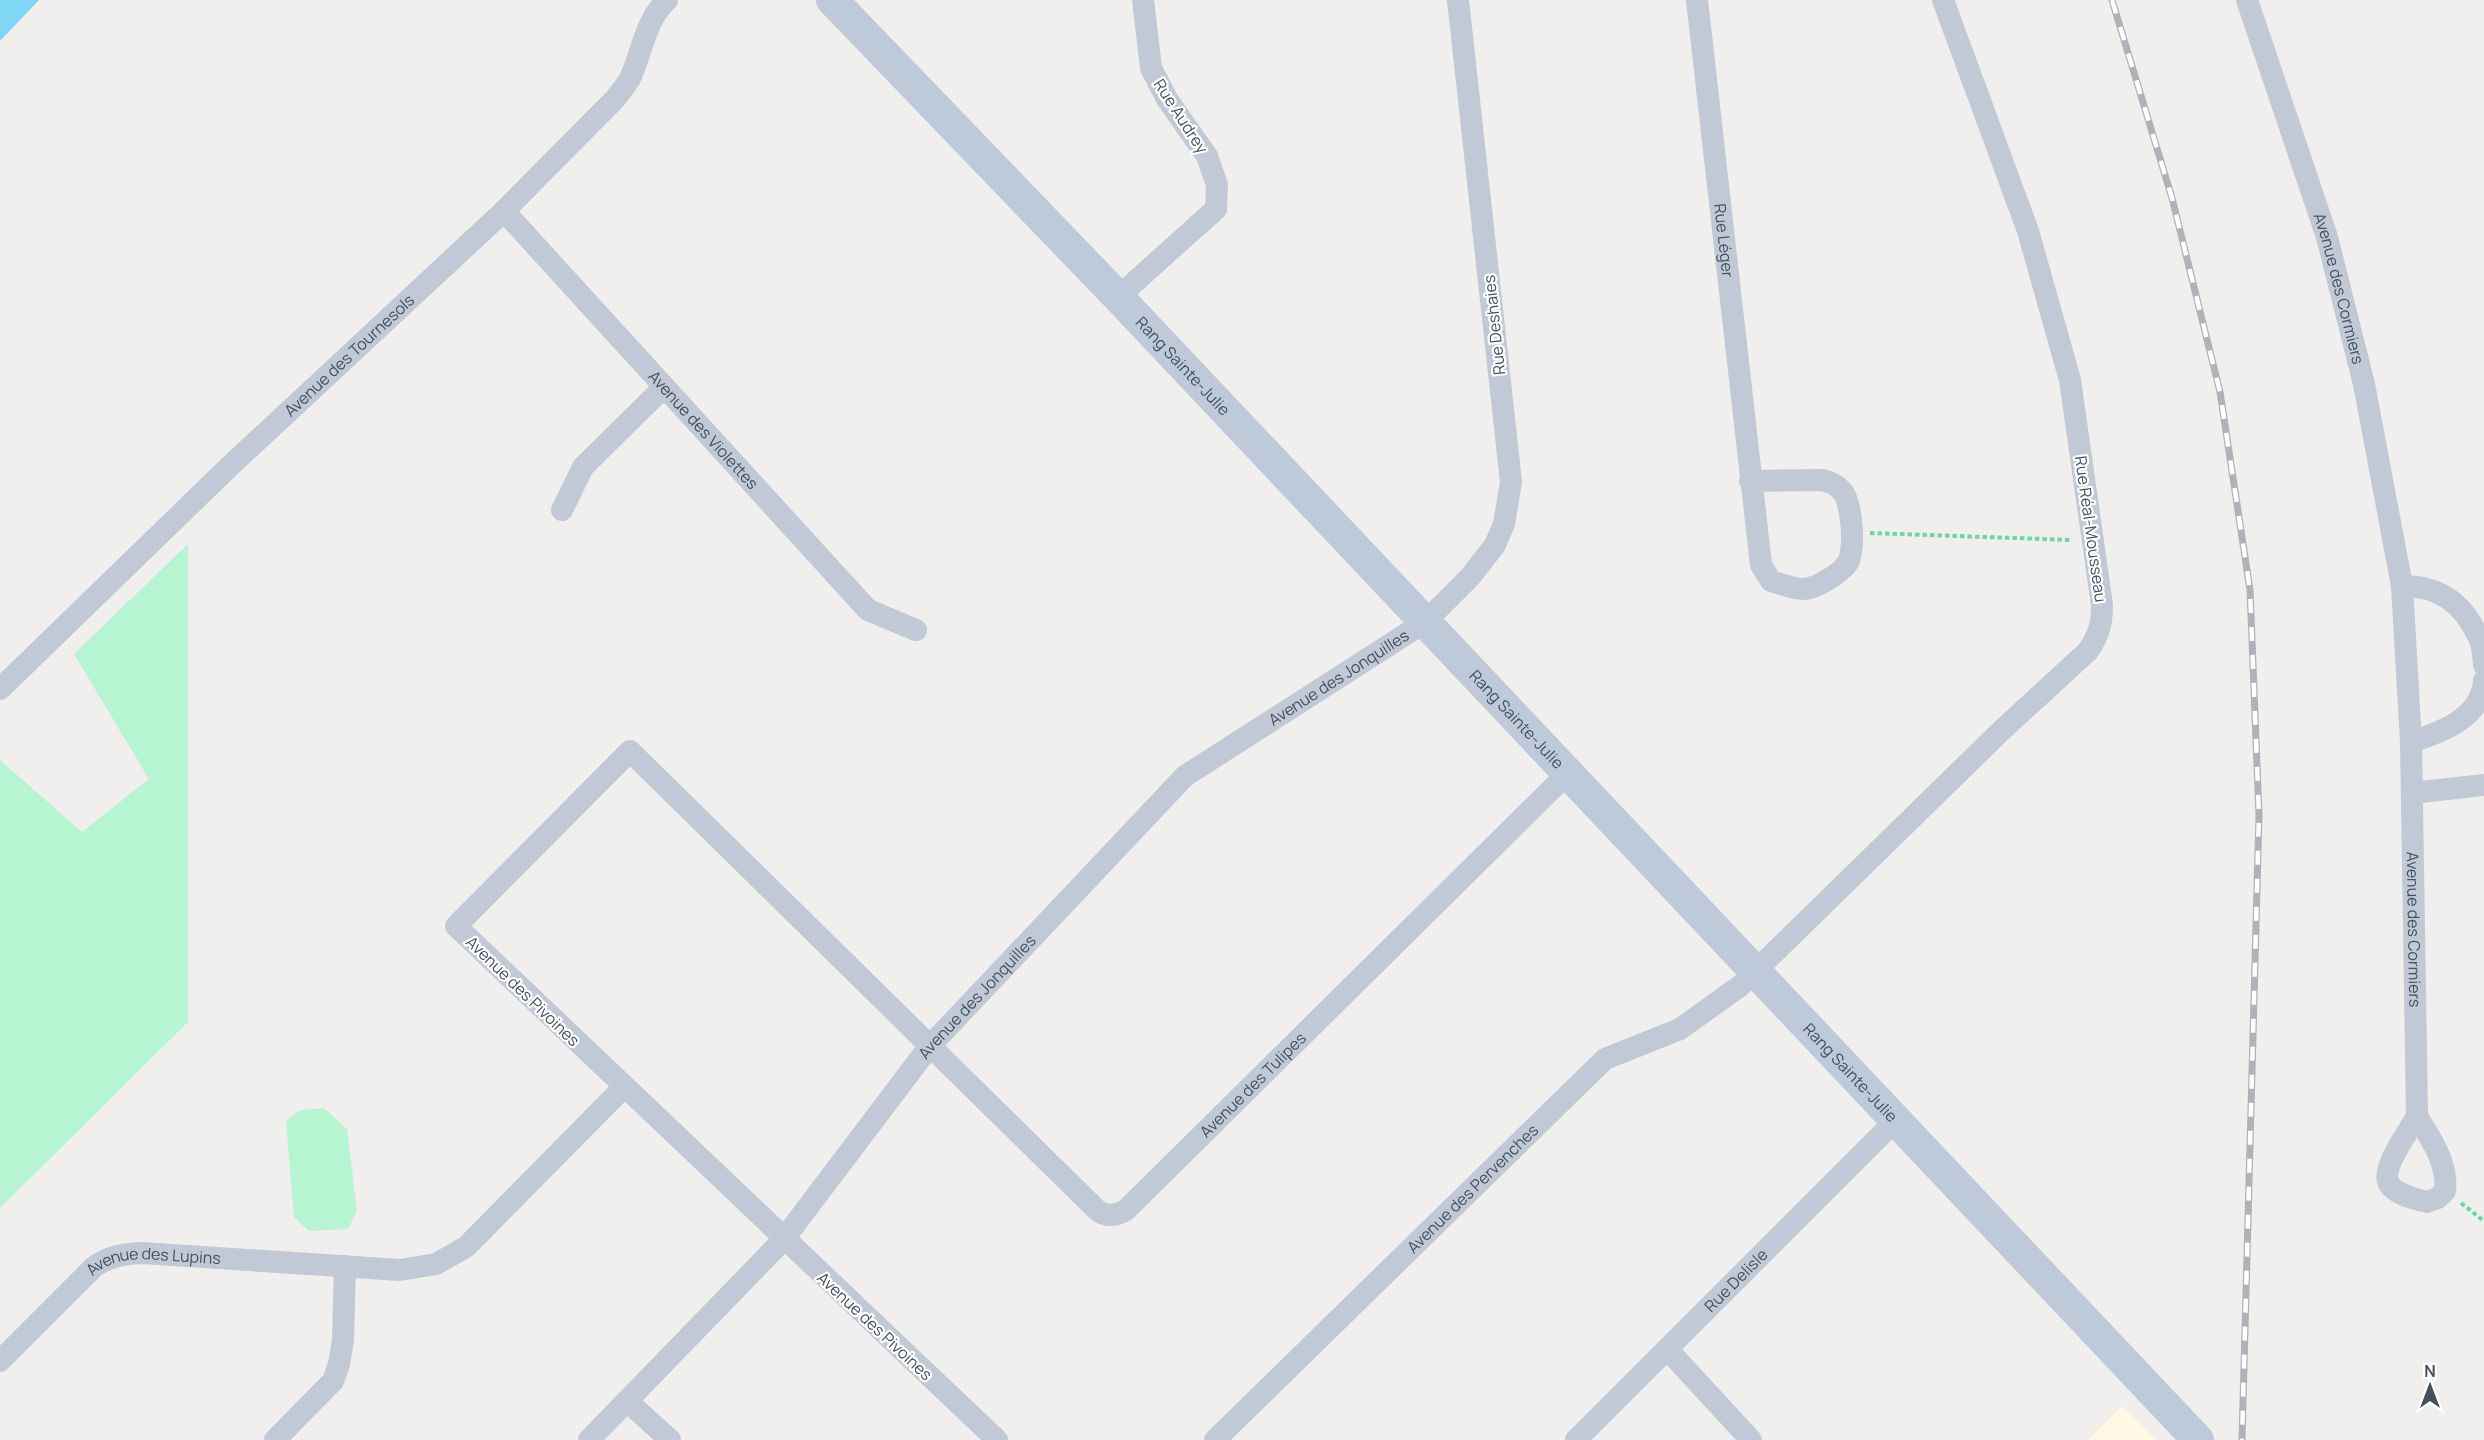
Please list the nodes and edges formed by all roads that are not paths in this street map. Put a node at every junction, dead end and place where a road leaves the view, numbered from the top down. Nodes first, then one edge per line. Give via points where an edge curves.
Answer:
1 (667, 0) edge
2 (832, 0) edge
3 (1143, 0) edge
4 (1458, 0) edge
5 (1698, 0) edge
6 (1943, 0) edge
7 (2247, 0) edge
8 (504, 211) junction
9 (1118, 297) junction
10 (663, 388) junction
11 (1750, 481) junction
12 (562, 510) dead end
13 (2402, 586) junction
14 (1425, 622) junction
15 (916, 630) dead end
16 (2484, 665) edge
17 (2484, 681) edge
18 (0, 689) edge
19 (2411, 742) junction
20 (1568, 773) junction
21 (2484, 785) edge
22 (2412, 793) junction
23 (1756, 972) junction
24 (929, 1047) junction
25 (624, 1087) junction
26 (2417, 1116) junction
27 (1896, 1120) junction
28 (783, 1240) junction
29 (345, 1266) junction
30 (1668, 1350) junction
31 (0, 1361) edge
32 (627, 1401) junction
33 (275, 1440) edge
34 (589, 1440) edge
35 (670, 1440) edge
36 (997, 1440) edge
37 (1215, 1440) edge
38 (1576, 1440) edge
39 (1751, 1440) edge
40 (2198, 1440) edge

1 - 8 street, Avenue des Tournesols via 648,24 631,79
2 - 9 street, Rang Sainte-Julie
3 - 9 street, Rue Audrey via 1151,68 1167,99 1207,156 1217,185 1216,208
4 - 14 street, Rue Deshaies via 1511,482 1504,524 1495,545
5 - 11 street, Rue Léger
6 - 23 street, Rue Réal-Mousseau via 2028,231 2070,380 2102,621 2098,637 2088,651
7 - 13 street, Avenue des Cormiers via 2327,237 2364,384
8 - 10 street, Avenue des Violettes
8 - 18 street, Avenue des Tournesols via 222,474
9 - 14 street, Rang Sainte-Julie
10 - 12 street via 583,467
10 - 15 street, Avenue des Violettes via 868,610
11 - 11 street, Rue Léger via 1761,565 1771,581 1803,590 1821,585 1847,564 1851,532 1844,492 1822,480
13 - 16 street via 2423,586 2453,601 2480,639
13 - 19 street, Avenue des Cormiers
14 - 20 street, Rang Sainte-Julie
14 - 24 street, Avenue des Jonquilles via 1185,776
17 - 19 street via 2479,702 2464,716 2446,730
19 - 22 street, Avenue des Cormiers
20 - 23 street, Rang Sainte-Julie
20 - 24 street, Avenue des Tulipes via 1118,1214 1097,1210
21 - 22 street
22 - 26 street, Avenue des Cormiers
23 - 27 street, Rang Sainte-Julie
23 - 37 street, Avenue des Pervenches via 1680,1029 1605,1059
24 - 25 street, Avenue des Pivoines via 630,751 456,926
24 - 28 street, Avenue des Jonquilles
25 - 28 street, Avenue des Pivoines
25 - 29 street, Avenue des Lupins via 466,1247 436,1264 418,1268
26 - 26 street, Avenue des Cormiers via 2387,1174 2389,1184 2427,1202 2445,1191 2446,1180 2444,1166
27 - 30 street, Rue Delisle
27 - 40 street, Rang Sainte-Julie
28 - 32 street, Avenue des Jonquilles
28 - 36 street, Avenue des Pivoines
29 - 31 street, Avenue des Lupins via 142,1252 108,1257
29 - 33 street via 343,1340 333,1381
30 - 38 street, Rue Delisle
30 - 39 street
32 - 34 street, Avenue des Jonquilles
32 - 35 street

